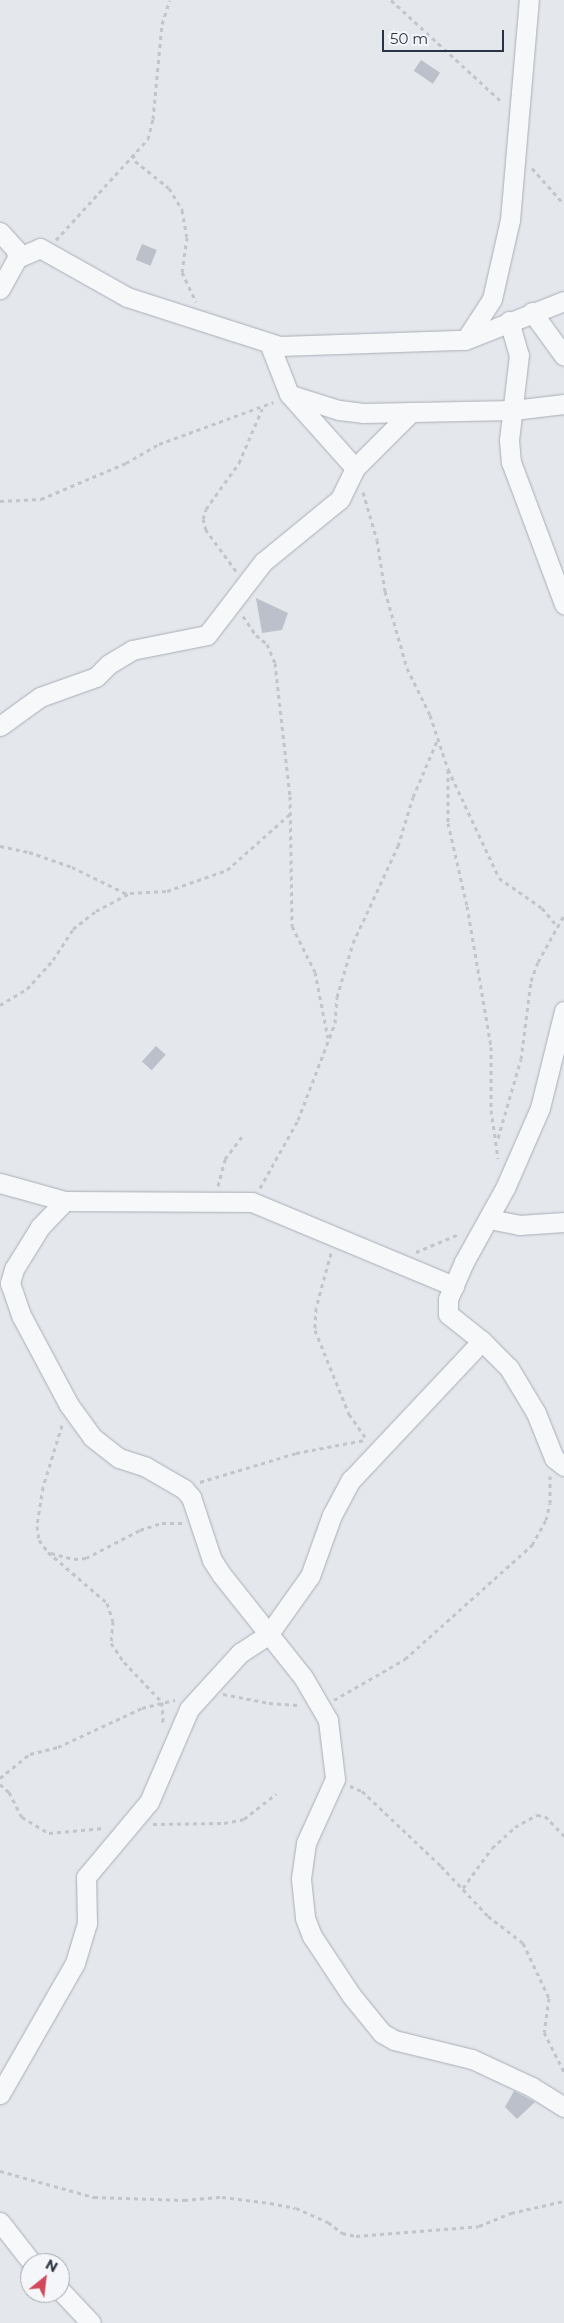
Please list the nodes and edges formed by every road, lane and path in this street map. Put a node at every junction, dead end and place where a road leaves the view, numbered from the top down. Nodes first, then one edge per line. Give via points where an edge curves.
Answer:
1 (170, 0) edge
2 (391, 0) edge
3 (530, 0) edge
4 (518, 117) junction
5 (517, 144) junction
6 (134, 154) junction
7 (564, 204) edge
8 (0, 232) edge
9 (40, 248) junction
10 (17, 258) junction
11 (0, 289) edge
12 (564, 301) edge
13 (532, 312) junction
14 (509, 321) junction
15 (213, 324) junction
16 (465, 340) junction
17 (269, 343) junction
18 (564, 356) edge
19 (290, 394) junction
20 (564, 404) edge
21 (263, 408) junction
22 (513, 410) junction
23 (411, 412) junction
24 (354, 468) junction
25 (0, 501) edge
26 (244, 586) junction
27 (564, 604) edge
28 (0, 726) edge
29 (437, 741) junction
30 (448, 769) junction
31 (290, 814) junction
32 (0, 846) edge
33 (127, 894) junction
34 (564, 915) edge
35 (558, 927) junction
36 (0, 1006) edge
37 (564, 1011) edge
38 (328, 1039) junction
39 (243, 1135) dead end
40 (497, 1138) junction
41 (498, 1162) dead end
42 (0, 1183) edge
43 (217, 1199) junction
44 (65, 1202) junction
45 (252, 1202) junction
46 (489, 1219) junction
47 (564, 1222) edge
48 (465, 1231) dead end
49 (337, 1236) junction
50 (386, 1257) junction
51 (5, 1279) edge
52 (454, 1286) junction
53 (482, 1341) junction
54 (69, 1405) junction
55 (377, 1440) junction
56 (559, 1462) edge
57 (184, 1489) junction
58 (202, 1523) junction
59 (48, 1552) junction
60 (268, 1635) junction
61 (206, 1689) junction
62 (162, 1702) junction
63 (320, 1704) junction
64 (163, 1729) dead end
65 (0, 1778) edge
66 (0, 1784) edge
67 (333, 1790) junction
68 (276, 1794) dead end
69 (126, 1827) junction
70 (564, 1836) edge
71 (463, 1888) junction
72 (564, 2072) edge
73 (0, 2094) edge
74 (564, 2107) edge
75 (0, 2171) edge
76 (564, 2201) edge
77 (0, 2222) edge
78 (24, 2253) edge
79 (70, 2299) edge
80 (74, 2303) junction
81 (84, 2323) edge
82 (91, 2323) edge

1 - 6 path via 162,24 151,128 145,144
2 - 4 path
3 - 4 street
4 - 5 street
5 - 7 path via 533,169
5 - 16 street via 510,220 496,288 486,310
6 - 9 path via 58,239
6 - 15 path via 135,161 162,181 177,200 187,230 184,281
8 - 10 street via 16,250
9 - 10 street
9 - 15 street via 127,297
10 - 11 street
12 - 13 street
13 - 14 street
13 - 18 street
14 - 16 street
14 - 22 street via 519,355
15 - 17 street
16 - 17 street via 291,346
17 - 19 street
19 - 21 path
19 - 23 street via 349,413
19 - 24 street
20 - 22 street
21 - 25 path via 220,420 159,444 126,463 41,499
21 - 26 path via 239,463 206,509 203,519 206,530
22 - 23 street
22 - 27 street via 509,440 511,462
23 - 24 street
24 - 26 street via 340,500 263,562
24 - 29 path via 377,540 385,591 407,668 424,701
26 - 28 street via 207,635 132,650 109,664 96,677 40,697
26 - 31 path via 242,615 267,644 275,663
29 - 30 path
29 - 38 path via 413,797 398,846 351,950 337,997 335,1023
30 - 35 path via 499,878 542,908
30 - 40 path via 448,823 487,1018 491,1047 491,1110
31 - 33 path via 227,870 167,891
31 - 38 path via 292,926 315,972
32 - 33 path via 72,867
33 - 36 path via 84,919 27,989
34 - 35 path
35 - 40 path via 531,981 522,1059
37 - 46 street via 540,1108
38 - 45 path via 298,1120
39 - 43 path via 226,1159
40 - 41 path
42 - 44 street
43 - 44 street
43 - 45 street
44 - 51 street via 40,1227
45 - 49 street
46 - 47 street via 519,1225
46 - 52 street
48 - 50 path via 427,1249
49 - 50 street
49 - 55 path via 320,1287 315,1330 349,1414
50 - 52 street
51 - 54 street
52 - 53 street via 448,1299 448,1314
53 - 55 street via 410,1420
53 - 56 street via 509,1368 525,1393
54 - 57 street via 92,1437 108,1451 146,1467
54 - 59 path via 48,1466 37,1526 39,1540
55 - 57 path via 296,1453 234,1469
55 - 60 street via 341,1496 310,1576
56 - 63 path via 550,1468 550,1503 546,1520 532,1545 405,1659 339,1699
57 - 58 street via 198,1508
58 - 59 path via 162,1523 140,1530 86,1558 74,1559
58 - 60 street via 216,1567
59 - 62 path via 107,1603 113,1621 111,1642 124,1662
60 - 61 street via 240,1653
60 - 63 street
61 - 62 path
61 - 63 path via 269,1703
61 - 69 street via 189,1709 177,1732 156,1789
62 - 64 path
62 - 65 path via 97,1727 58,1747 30,1754
63 - 67 street via 331,1734
66 - 69 path via 9,1792 22,1817 49,1834
67 - 71 path via 349,1786 362,1791
67 - 74 street via 306,1843 302,1894 312,1936 351,1996 382,2033 394,2040 472,2059 532,2087
68 - 69 path via 244,1819
69 - 73 street via 86,1877 86,1923 75,1963
70 - 71 path via 545,1816 537,1815 515,1827 492,1848
71 - 72 path via 488,1916 523,1943 549,1998 544,2032
75 - 76 path via 94,2197 184,2200 222,2197 270,2203 296,2208 328,2222 342,2233 356,2236 479,2226 511,2213
77 - 78 street
79 - 80 street
80 - 81 street
80 - 82 street

